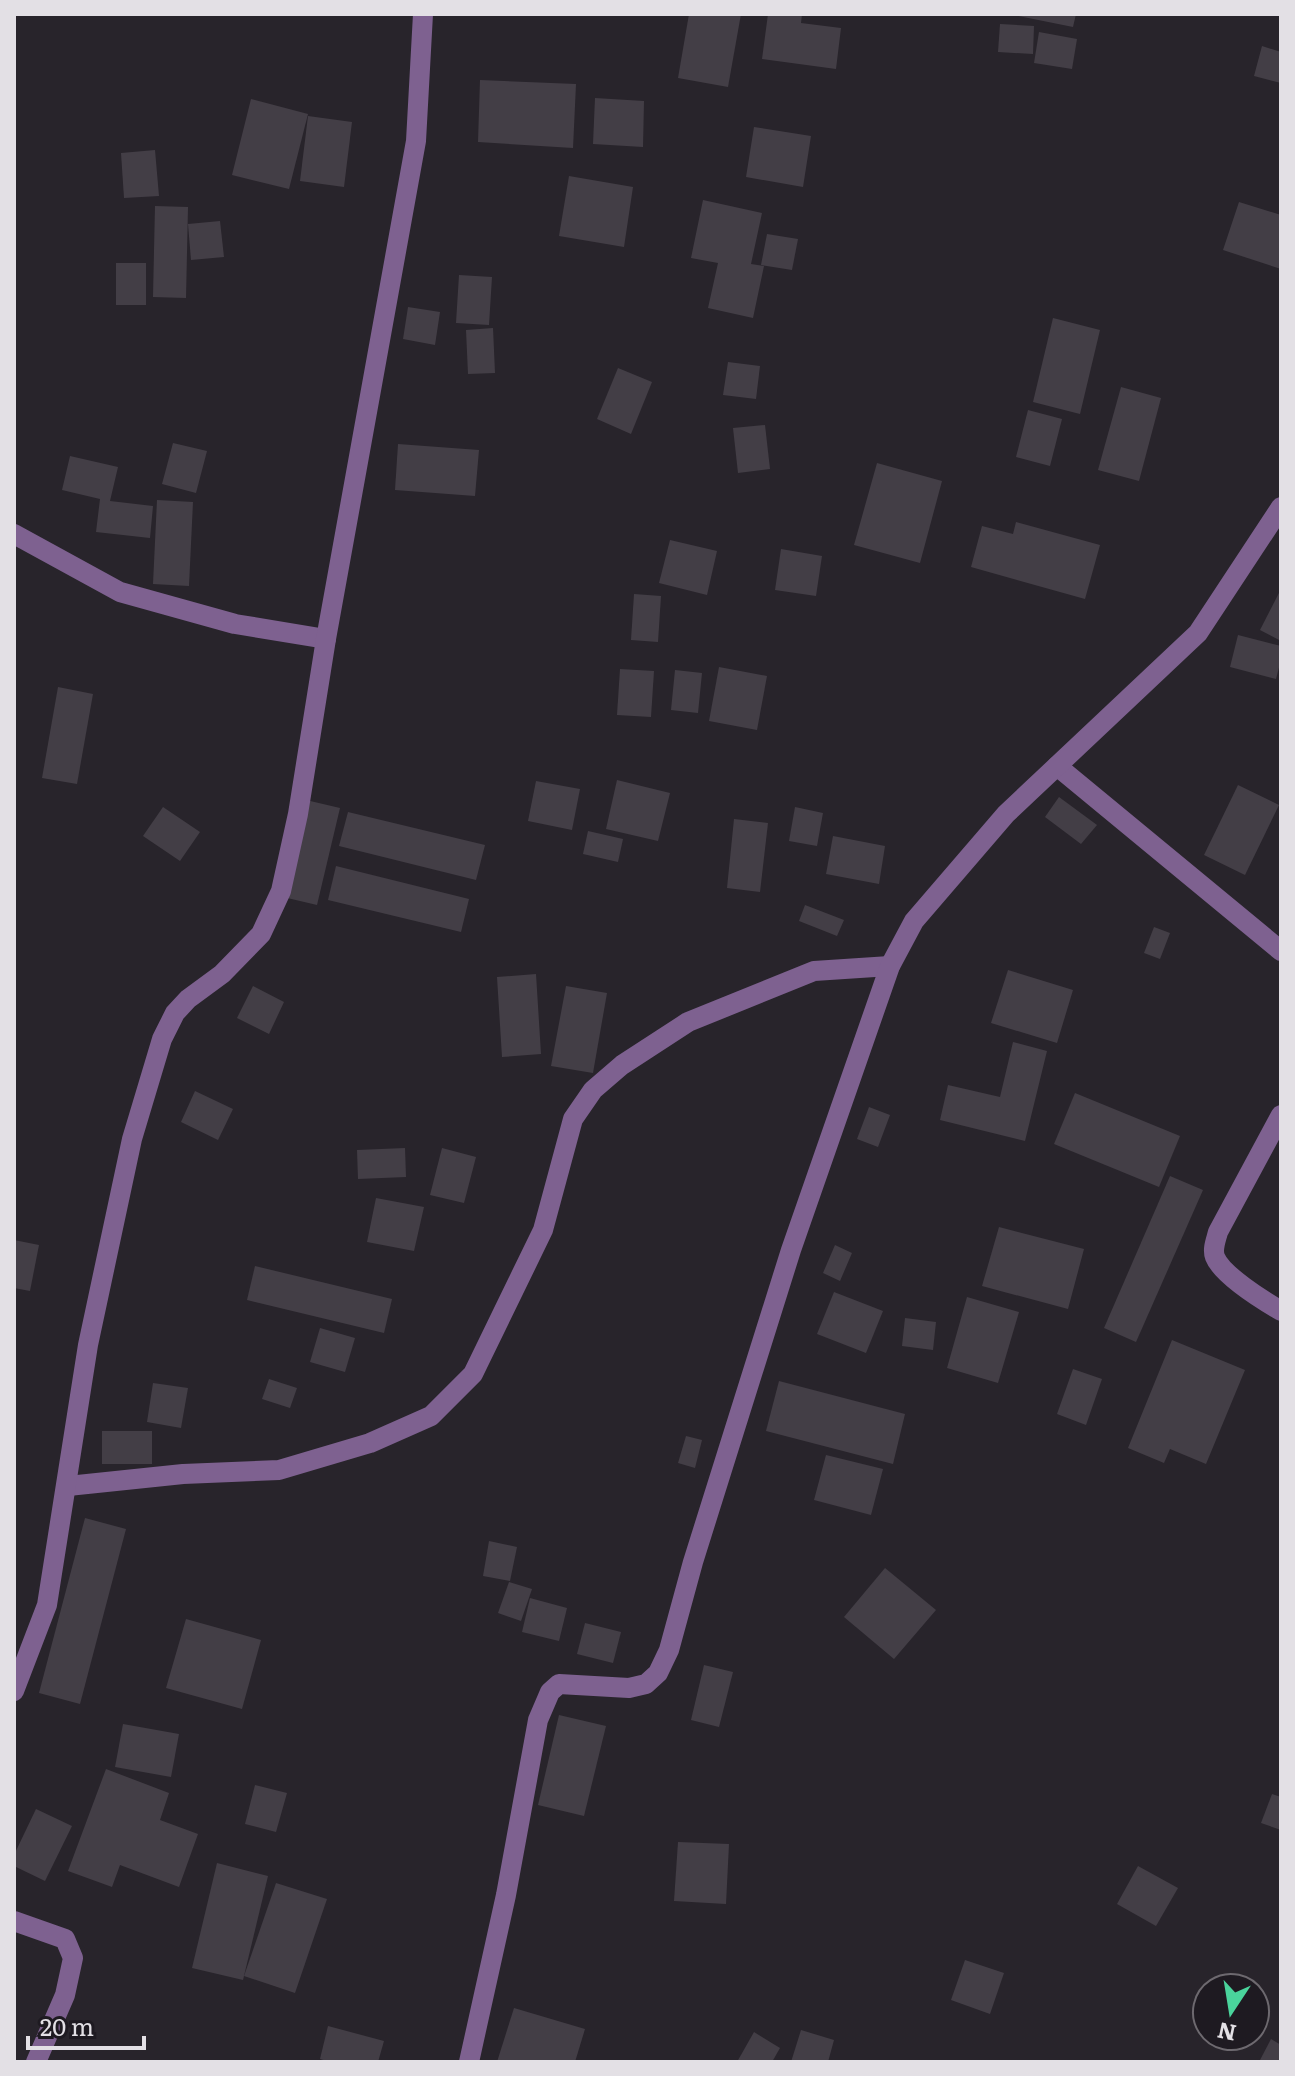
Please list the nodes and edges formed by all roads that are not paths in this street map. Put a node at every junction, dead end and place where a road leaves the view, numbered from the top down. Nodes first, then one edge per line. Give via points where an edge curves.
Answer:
1 (423, 14) edge
2 (1281, 507) edge
3 (14, 534) edge
4 (326, 639) junction
5 (1057, 766) junction
6 (1281, 951) edge
7 (890, 966) junction
8 (1281, 1115) edge
9 (1281, 1311) edge
10 (68, 1486) junction
11 (14, 1691) edge
12 (14, 1921) edge
13 (36, 2062) edge
14 (469, 2062) edge

1 - 4 street via 416,141
2 - 5 street via 1198,633
3 - 4 street via 120,592 235,624
4 - 10 street via 281,891 261,934 188,999 162,1039 132,1139 88,1345
5 - 6 street
5 - 7 street via 1006,814 914,921
7 - 10 street via 814,971 688,1022 593,1090 573,1119 543,1230 473,1374 431,1416 370,1443 279,1470
7 - 14 street via 791,1250 669,1650 646,1684 559,1684 538,1720
8 - 9 street via 1214,1245 1224,1270
10 - 11 street via 47,1605
12 - 13 street via 65,1939 73,1958 65,1995

